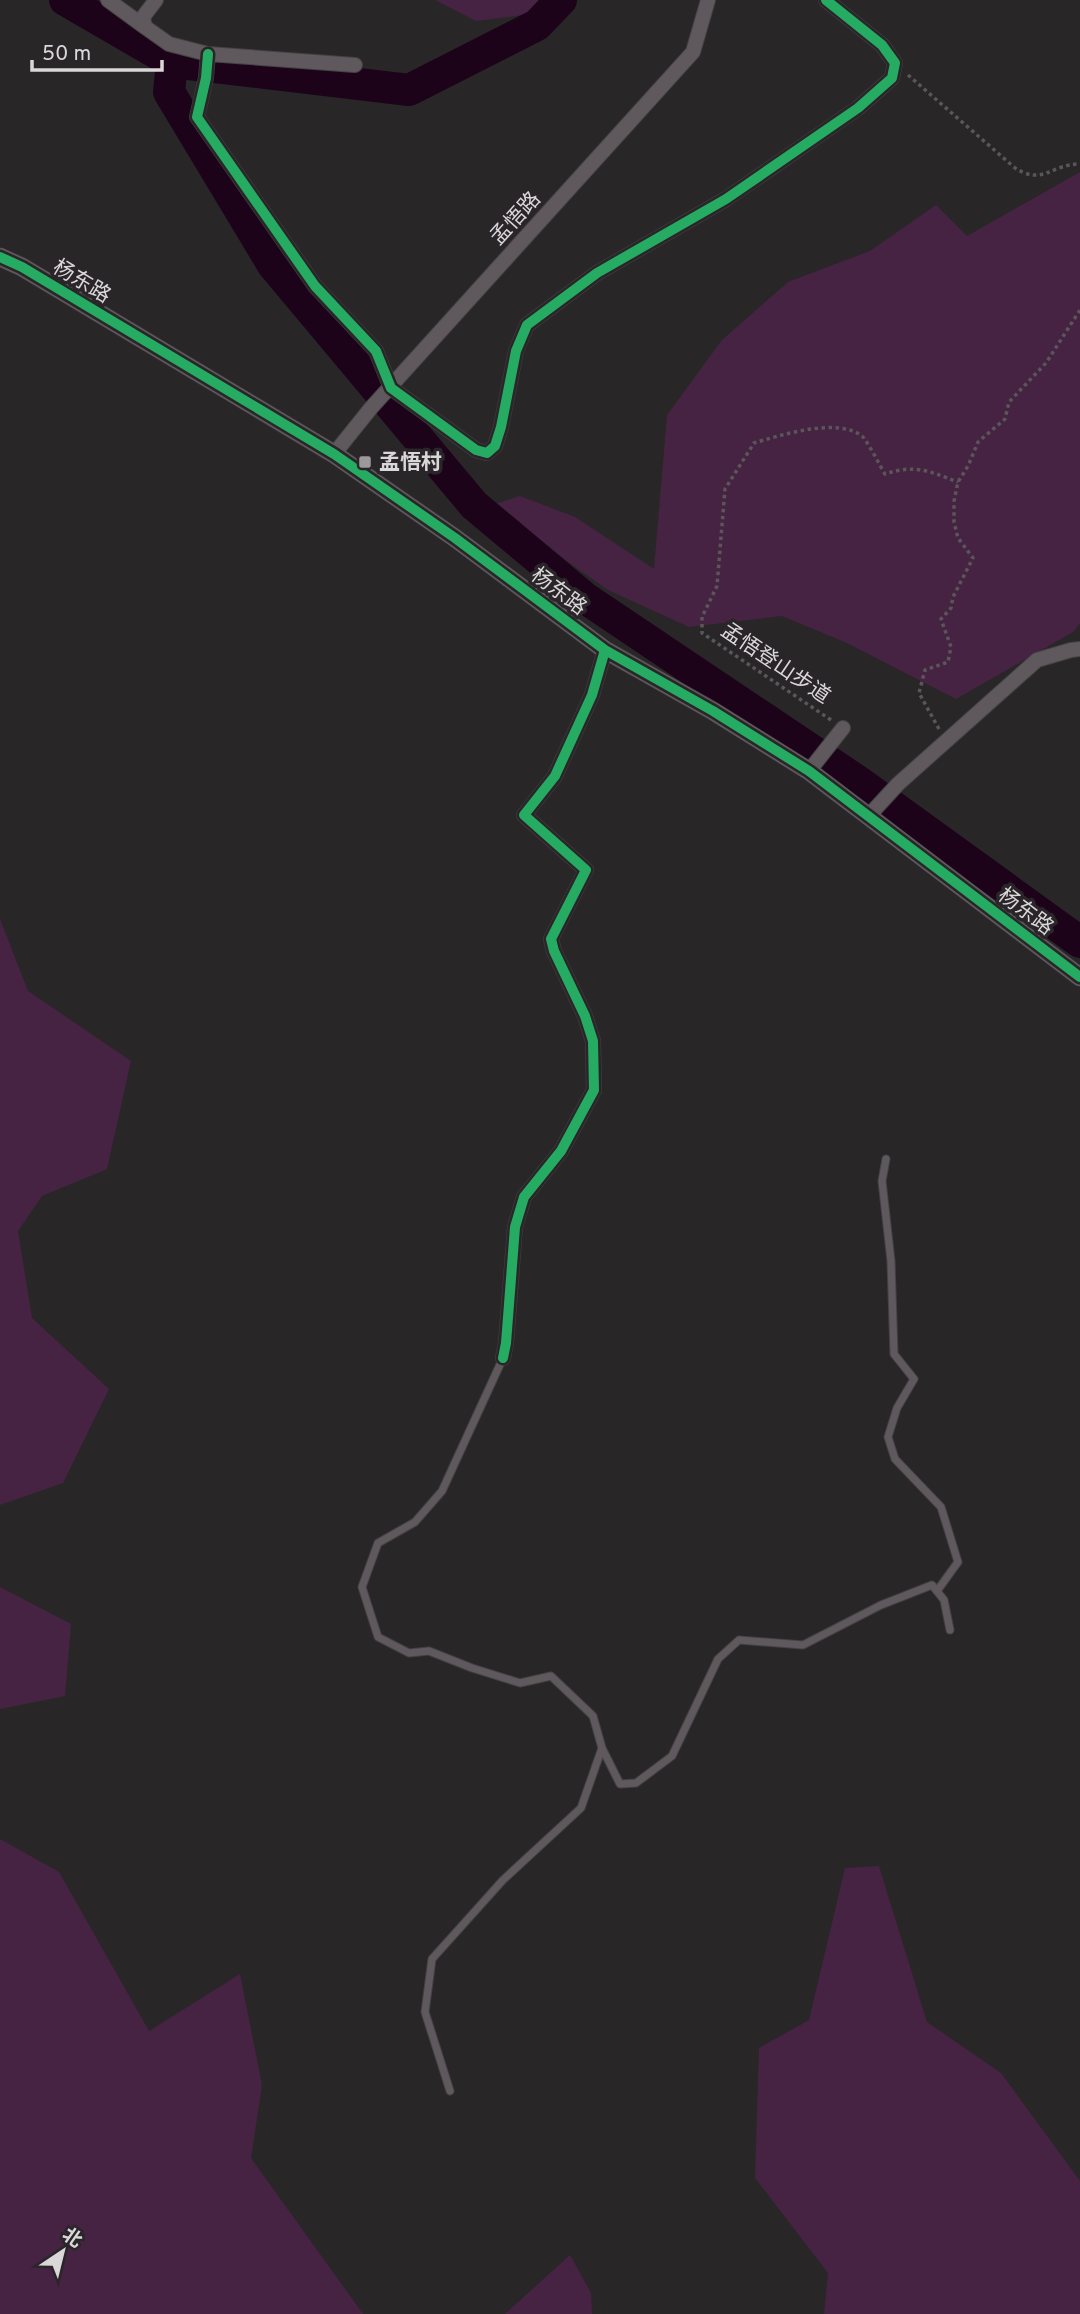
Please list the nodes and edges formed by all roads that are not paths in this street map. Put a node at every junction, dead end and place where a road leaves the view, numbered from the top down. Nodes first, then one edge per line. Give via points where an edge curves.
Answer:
1 (108, 0) edge
2 (156, 0) edge
3 (708, 0) edge
4 (826, 0) edge
5 (145, 27) junction
6 (208, 54) junction
7 (355, 65) dead end
8 (0, 257) edge
9 (391, 388) junction
10 (334, 454) junction
11 (1080, 649) edge
12 (605, 650) junction
13 (843, 728) road end
14 (809, 771) junction
15 (873, 814) junction
16 (1080, 977) edge
17 (886, 1159) dead end
18 (503, 1358) joint
19 (937, 1591) junction
20 (950, 1630) dead end
21 (602, 1748) junction
22 (450, 2091) dead end

1 - 5 street
2 - 5 street via 143,17
3 - 9 street, 孟悟路 via 693,52
4 - 9 street via 882,45 895,63 892,78 859,108 726,200 597,273 527,325 516,351 495,446 487,453 476,450
5 - 6 street via 169,44
6 - 7 street
6 - 9 street via 197,117 315,286 376,351
8 - 10 street, 杨东路
9 - 10 street, 孟悟路
10 - 12 street, 杨东路
11 - 15 street via 1037,660 898,784
12 - 14 street, 杨东路
12 - 18 street via 592,695 555,776 524,815 586,870 551,939 593,1041 594,1090 561,1151 524,1197 515,1227
13 - 14 street
14 - 15 street, 杨东路
15 - 16 street, 杨东路
17 - 19 lane via 882,1181 894,1354 914,1379 897,1408 888,1437 895,1459 941,1507 958,1562
18 - 21 lane via 442,1491 415,1522 378,1543 362,1587 379,1637 409,1653 429,1651 520,1682 551,1676 593,1716
19 - 20 lane via 944,1600
19 - 21 lane via 932,1585 881,1605 803,1645 739,1640 718,1659 672,1756 636,1783 620,1784
21 - 22 lane via 581,1808 503,1880 432,1959 425,2012

